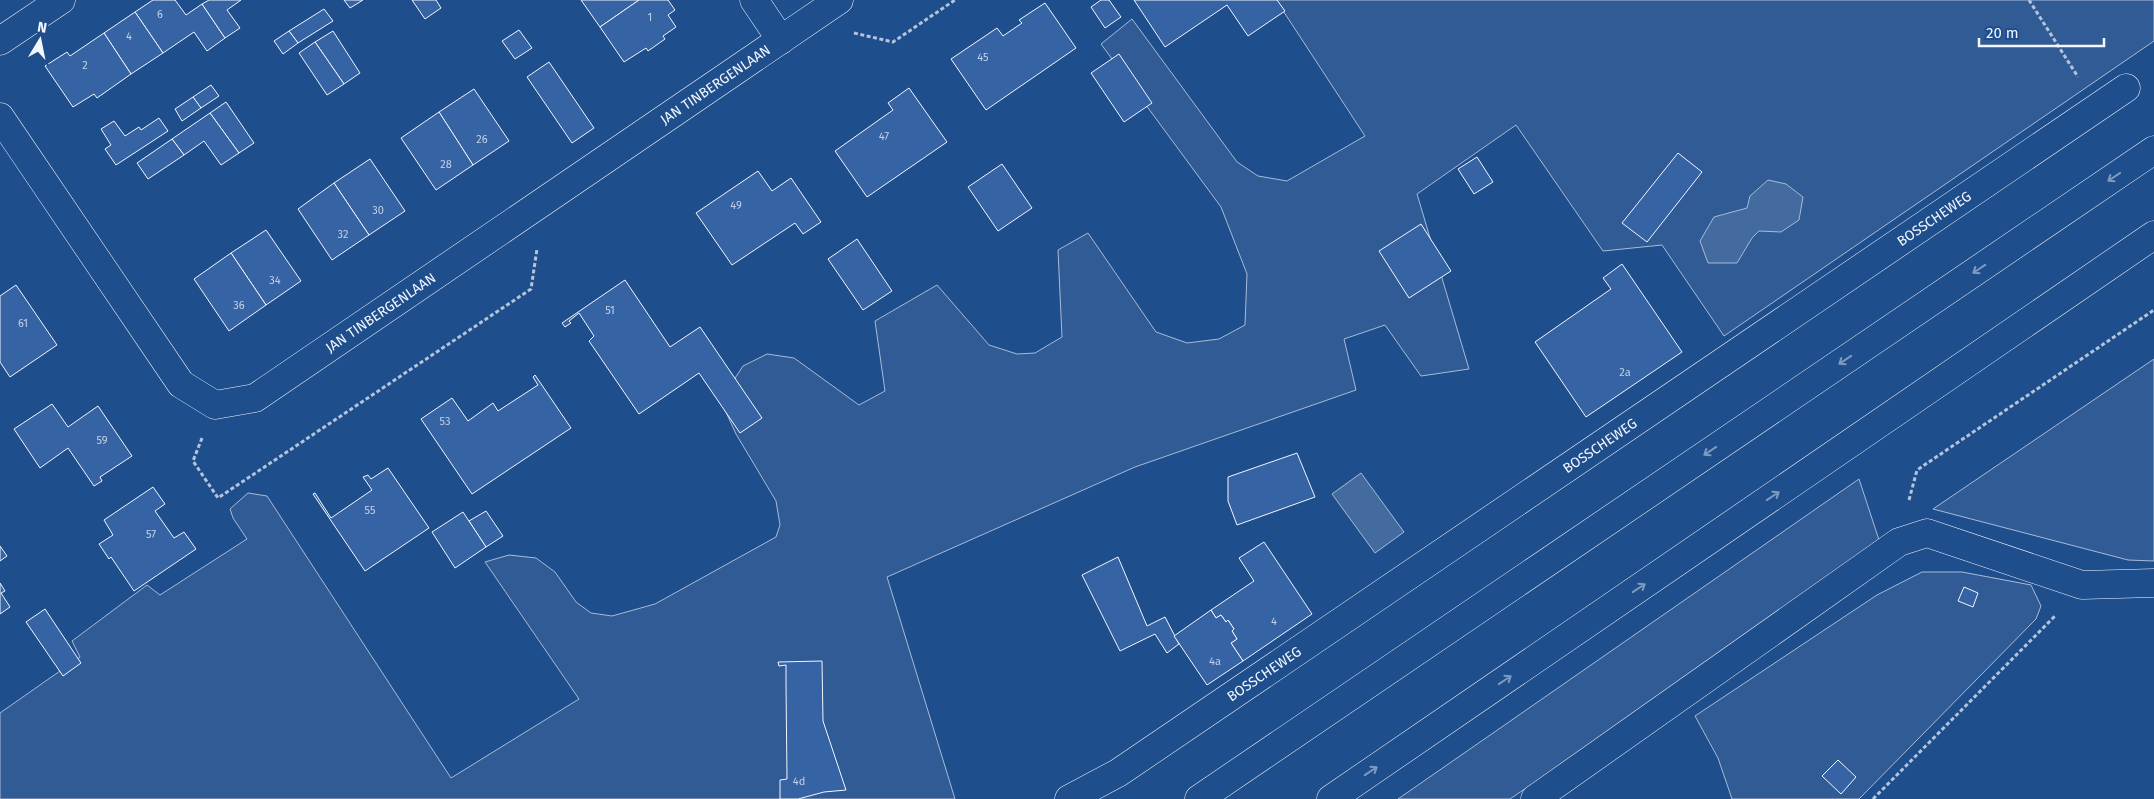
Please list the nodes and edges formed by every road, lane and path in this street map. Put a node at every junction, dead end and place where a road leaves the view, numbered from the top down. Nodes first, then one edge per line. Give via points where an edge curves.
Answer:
1 (61, 0) edge
2 (754, 0) edge
3 (839, 0) edge
4 (955, 0) edge
5 (2029, 0) edge
6 (852, 32) dead end
7 (781, 40) junction
8 (0, 41) edge
9 (2126, 88) dead end
10 (2098, 107) junction
11 (0, 117) edge
12 (2154, 150) edge
13 (2154, 235) edge
14 (538, 243) dead end
15 (2154, 310) edge
16 (215, 405) junction
17 (1899, 542) junction
18 (2154, 583) edge
19 (2082, 585) junction
20 (1069, 799) edge
21 (1199, 799) edge
22 (1331, 799) edge
23 (1535, 799) edge
24 (1873, 799) edge

1 - 8 street
2 - 7 street
3 - 7 street, JAN TINBERGENLAAN
4 - 6 path via 893,42
5 - 10 path
7 - 16 street, JAN TINBERGENLAAN via 255,398
9 - 10 street, BOSSCHEWEG
10 - 20 street, BOSSCHEWEG via 1118,774
11 - 16 street via 181,384
12 -> 21 street
22 -> 13 street
14 - 16 path via 531,289 218,498 193,461
15 - 17 path via 1917,470
17 - 19 street via 1927,533
17 - 23 street
18 - 19 street
19 - 24 path

